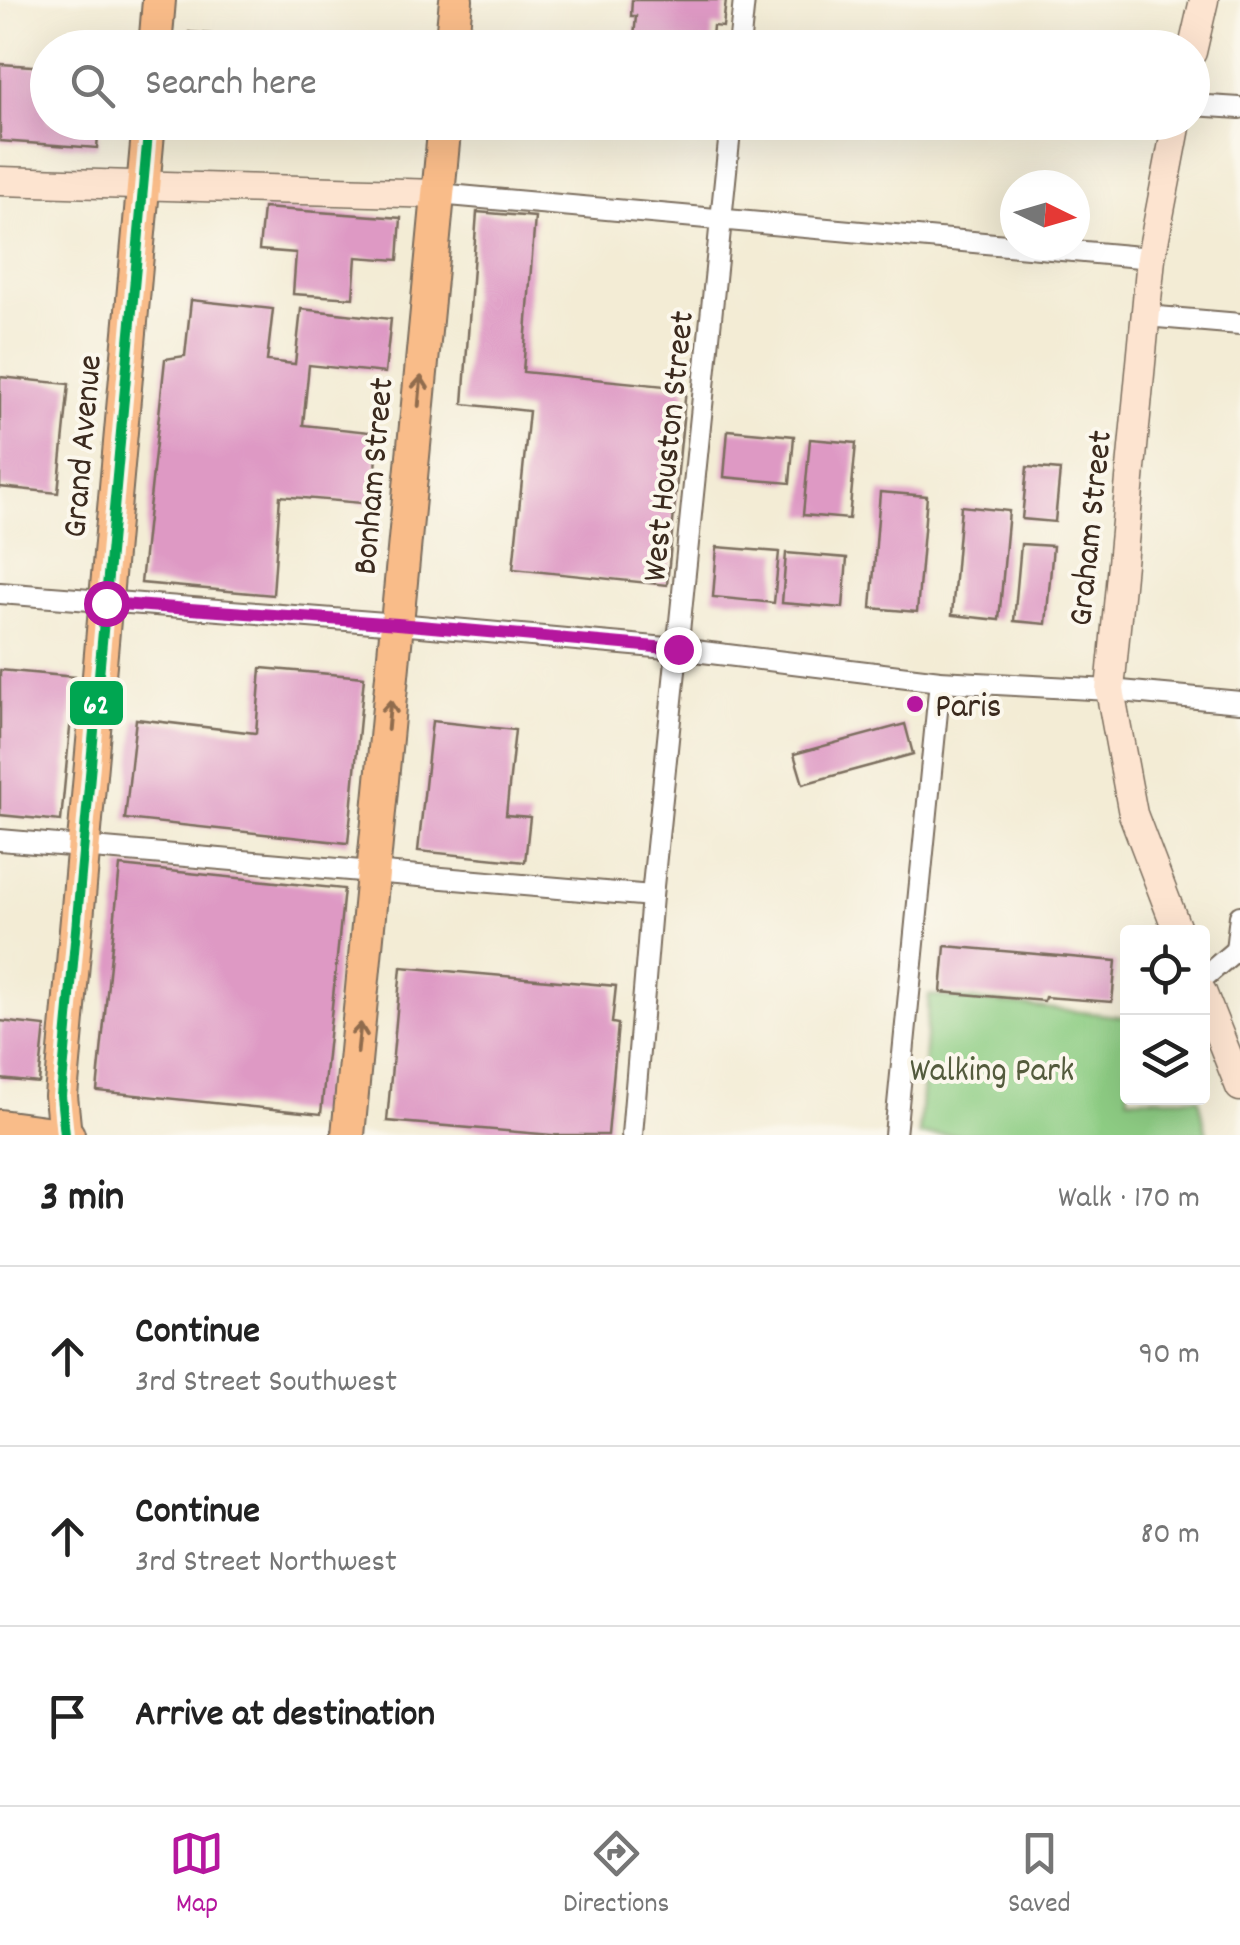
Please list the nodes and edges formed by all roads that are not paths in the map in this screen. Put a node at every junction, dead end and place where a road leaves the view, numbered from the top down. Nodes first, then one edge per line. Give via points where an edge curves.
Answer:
1 (159, 0) edge
2 (456, 0) edge
3 (744, 0) edge
4 (1204, 0) edge
5 (156, 30) edge
6 (454, 30) edge
7 (741, 30) edge
8 (1197, 30) edge
9 (1210, 106) edge
10 (1240, 108) edge
11 (148, 140) edge
12 (443, 140) edge
13 (729, 140) edge
14 (1175, 140) edge
15 (0, 181) edge
16 (144, 186) junction
17 (438, 194) junction
18 (721, 220) junction
19 (1152, 258) junction
20 (1146, 316) junction
21 (1240, 324) edge
22 (0, 593) edge
23 (106, 603) junction
24 (398, 624) junction
25 (678, 649) junction
26 (940, 681) junction
27 (1110, 690) junction
28 (1240, 702) edge
29 (0, 840) edge
30 (84, 847) junction
31 (375, 873) junction
32 (652, 896) junction
33 (1240, 916) edge
34 (1175, 925) edge
35 (1210, 972) edge
36 (1210, 1012) edge
37 (1240, 1086) edge
38 (0, 1126) edge
39 (66, 1135) edge
40 (348, 1135) edge
41 (632, 1135) edge
42 (895, 1135) edge

1 - 5 main road
2 - 6 main road
3 - 7 street
4 - 8 street
9 - 10 street
11 - 16 main road, Grand Avenue
12 - 17 main road, Bonham Street
13 - 18 street, West Houston Street
14 - 19 street, Graham Street
15 - 16 street
16 - 17 street
16 - 23 main road, Grand Avenue
17 - 18 street
24 -> 17 main road, Bonham Street
18 - 19 street
18 - 25 street, West Houston Street
19 - 20 street, Graham Street
20 - 21 street
20 - 27 street, Graham Street
22 - 23 street
23 - 24 street
23 - 30 main road, Grand Avenue
24 - 25 street
31 -> 24 main road, Bonham Street
25 - 26 street
25 - 32 street, West Houston Street
26 - 27 street
26 - 42 street
27 - 28 street
27 - 34 street, Graham Street via 1133,814
29 - 30 street
30 - 31 street
30 - 39 main road, Grand Avenue via 61,1096
31 - 32 street
40 -> 31 main road, Bonham Street
32 - 41 street, West Houston Street
33 - 35 street via 1236,950
36 - 37 street
38 - 39 main road

